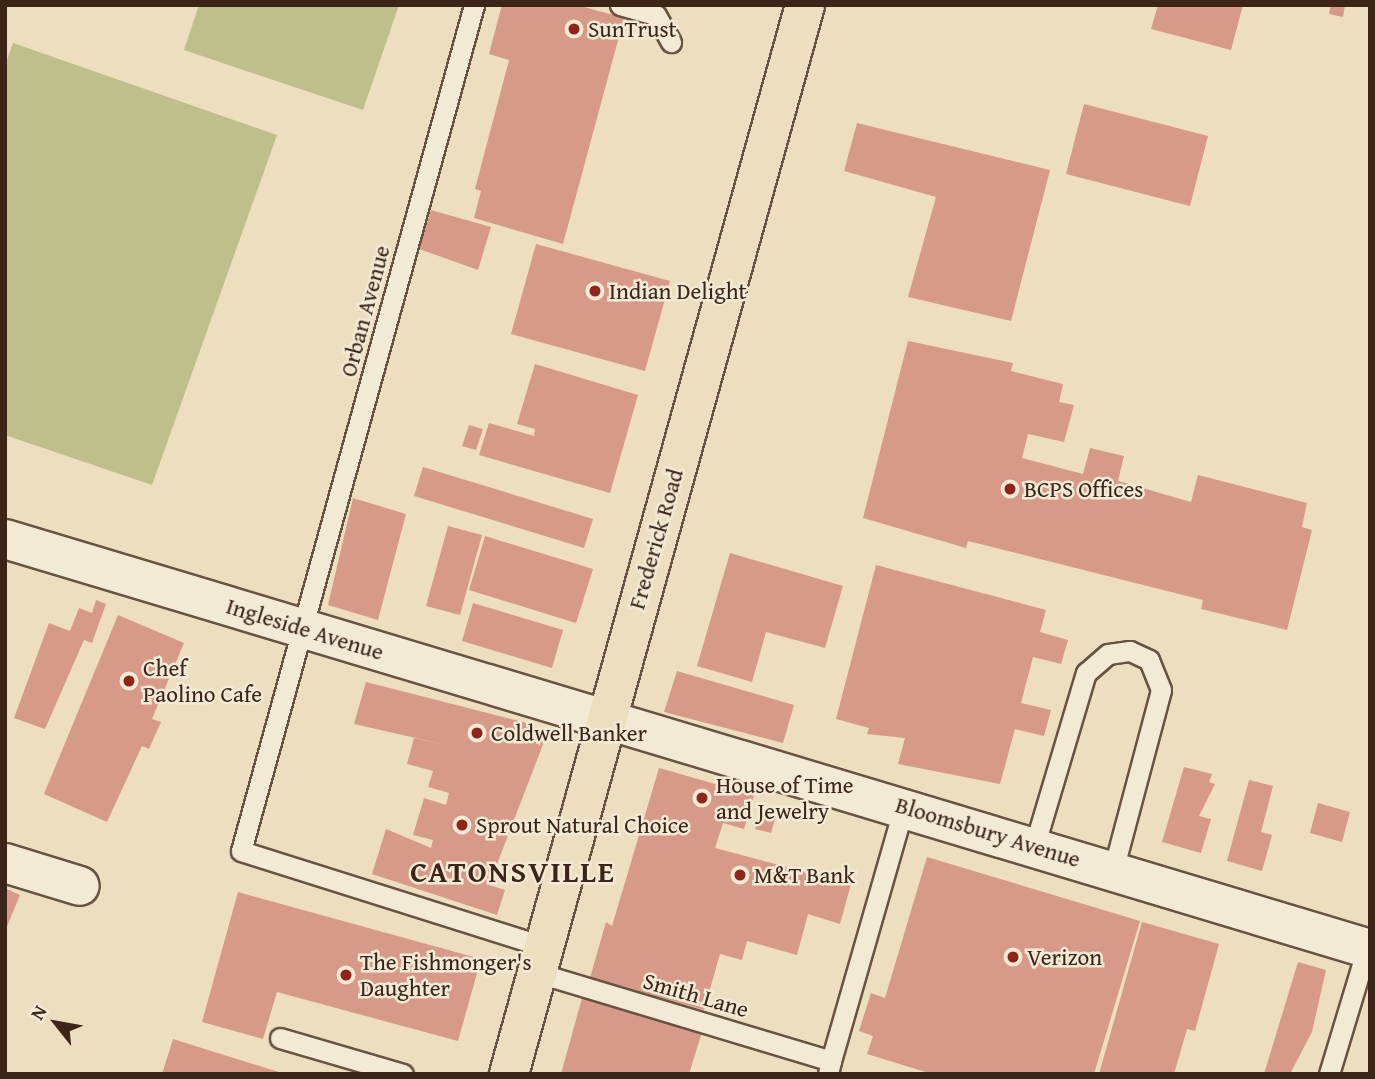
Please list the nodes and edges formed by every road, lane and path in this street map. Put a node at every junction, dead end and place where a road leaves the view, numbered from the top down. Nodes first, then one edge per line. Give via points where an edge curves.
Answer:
1 (474, 5) edge
2 (620, 5) edge
3 (805, 5) edge
4 (671, 42) dead end
5 (5, 539) edge
6 (304, 629) junction
7 (606, 718) junction
8 (904, 807) junction
9 (1034, 847) junction
10 (5, 863) edge
11 (1113, 870) junction
12 (80, 886) dead end
13 (1368, 949) edge
14 (538, 959) junction
15 (280, 1038) dead end
16 (829, 1068) edge
17 (403, 1074) edge
18 (509, 1074) edge
19 (1329, 1074) edge

1 - 6 lane, Orban Avenue
2 - 4 lane via 656,15
3 - 7 main road, Frederick Road
5 - 6 main road, Ingleside Avenue
6 - 7 main road, Ingleside Avenue
6 - 14 lane, Orban Avenue via 241,851
7 - 8 main road, Bloomsbury Avenue
7 - 14 main road, Frederick Road
8 - 9 main road, Bloomsbury Avenue
8 - 16 lane
9 - 11 main road, Bloomsbury Avenue
9 - 11 lane via 1086,673 1108,654 1130,651 1149,660 1161,690
10 - 12 main road
11 - 13 main road, Bloomsbury Avenue
13 - 19 lane
14 - 16 lane, Smith Lane
14 - 18 main road, Frederick Road
15 - 17 lane

